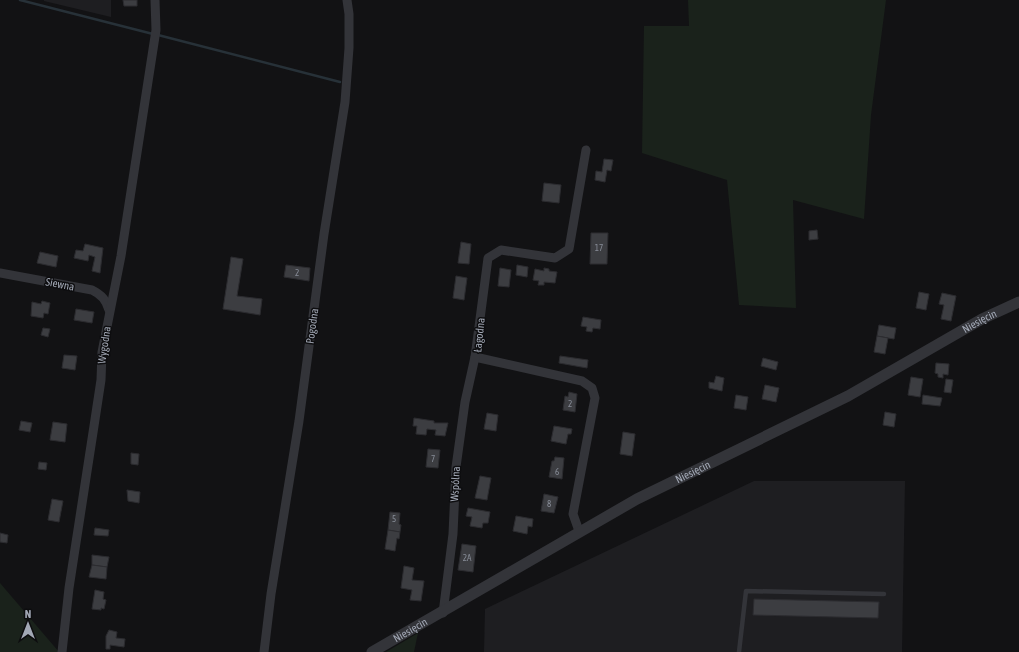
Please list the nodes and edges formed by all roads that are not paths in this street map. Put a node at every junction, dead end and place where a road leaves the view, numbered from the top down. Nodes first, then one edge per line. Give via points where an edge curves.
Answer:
1 (156, 0) edge
2 (346, 0) edge
3 (586, 150) dead end
4 (0, 272) edge
5 (1019, 302) edge
6 (109, 312) junction
7 (475, 357) junction
8 (579, 531) junction
9 (884, 594) dead end
10 (443, 613) junction
11 (62, 652) edge
12 (264, 652) edge
13 (372, 652) edge
14 (739, 652) edge

1 - 6 street, Wygodna via 155,34 121,256
2 - 12 street, Pogodna via 349,14 349,48 345,102
3 - 7 street, Łagodna via 569,249 555,258 501,250 488,258
4 - 6 street, Siewna via 92,290 106,301
5 - 8 street, Niesięcin via 987,316 848,396 643,496
6 - 11 street, Wygodna
7 - 8 street, Łagodna via 582,381 592,388 595,398 573,514
7 - 10 street, Wspólna via 465,402 456,467 453,534
8 - 10 street, Niesięcin
9 - 14 lane via 746,591
10 - 13 street, Niesięcin

